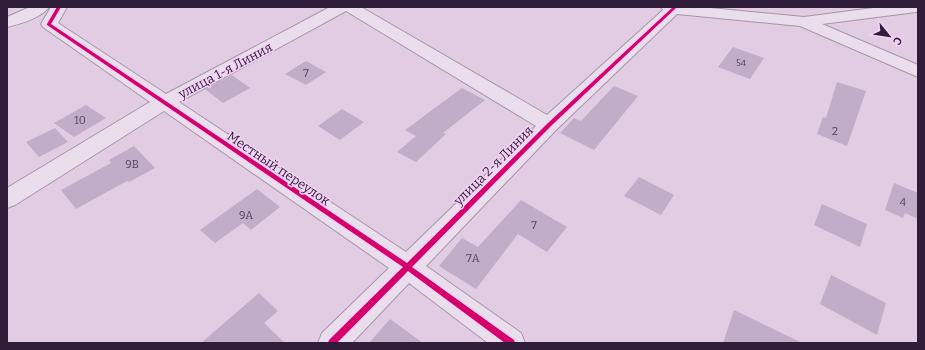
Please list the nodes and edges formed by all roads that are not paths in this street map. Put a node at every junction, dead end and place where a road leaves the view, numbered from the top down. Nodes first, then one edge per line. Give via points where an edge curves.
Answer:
1 (40, 7) edge
2 (59, 7) edge
3 (342, 7) edge
4 (350, 7) edge
5 (780, 7) edge
6 (916, 7) edge
7 (672, 8) edge
8 (7, 22) edge
9 (804, 22) junction
10 (918, 72) edge
11 (163, 103) junction
12 (549, 125) junction
13 (7, 200) edge
14 (406, 266) junction
15 (332, 343) edge
16 (511, 343) edge

1 - 8 street
2 - 11 street, Местный переулок via 49,24
3 - 11 street, улица 1-я Линия
4 - 12 street
5 - 9 street
6 - 9 street
7 - 9 street
7 - 12 street, улица 2-я Линия
9 - 10 street
11 - 13 street, улица 1-я Линия
11 - 14 street, Местный переулок
12 - 14 street, улица 2-я Линия
14 - 15 street, улица 2-я Линия
14 - 16 street, Местный переулок

